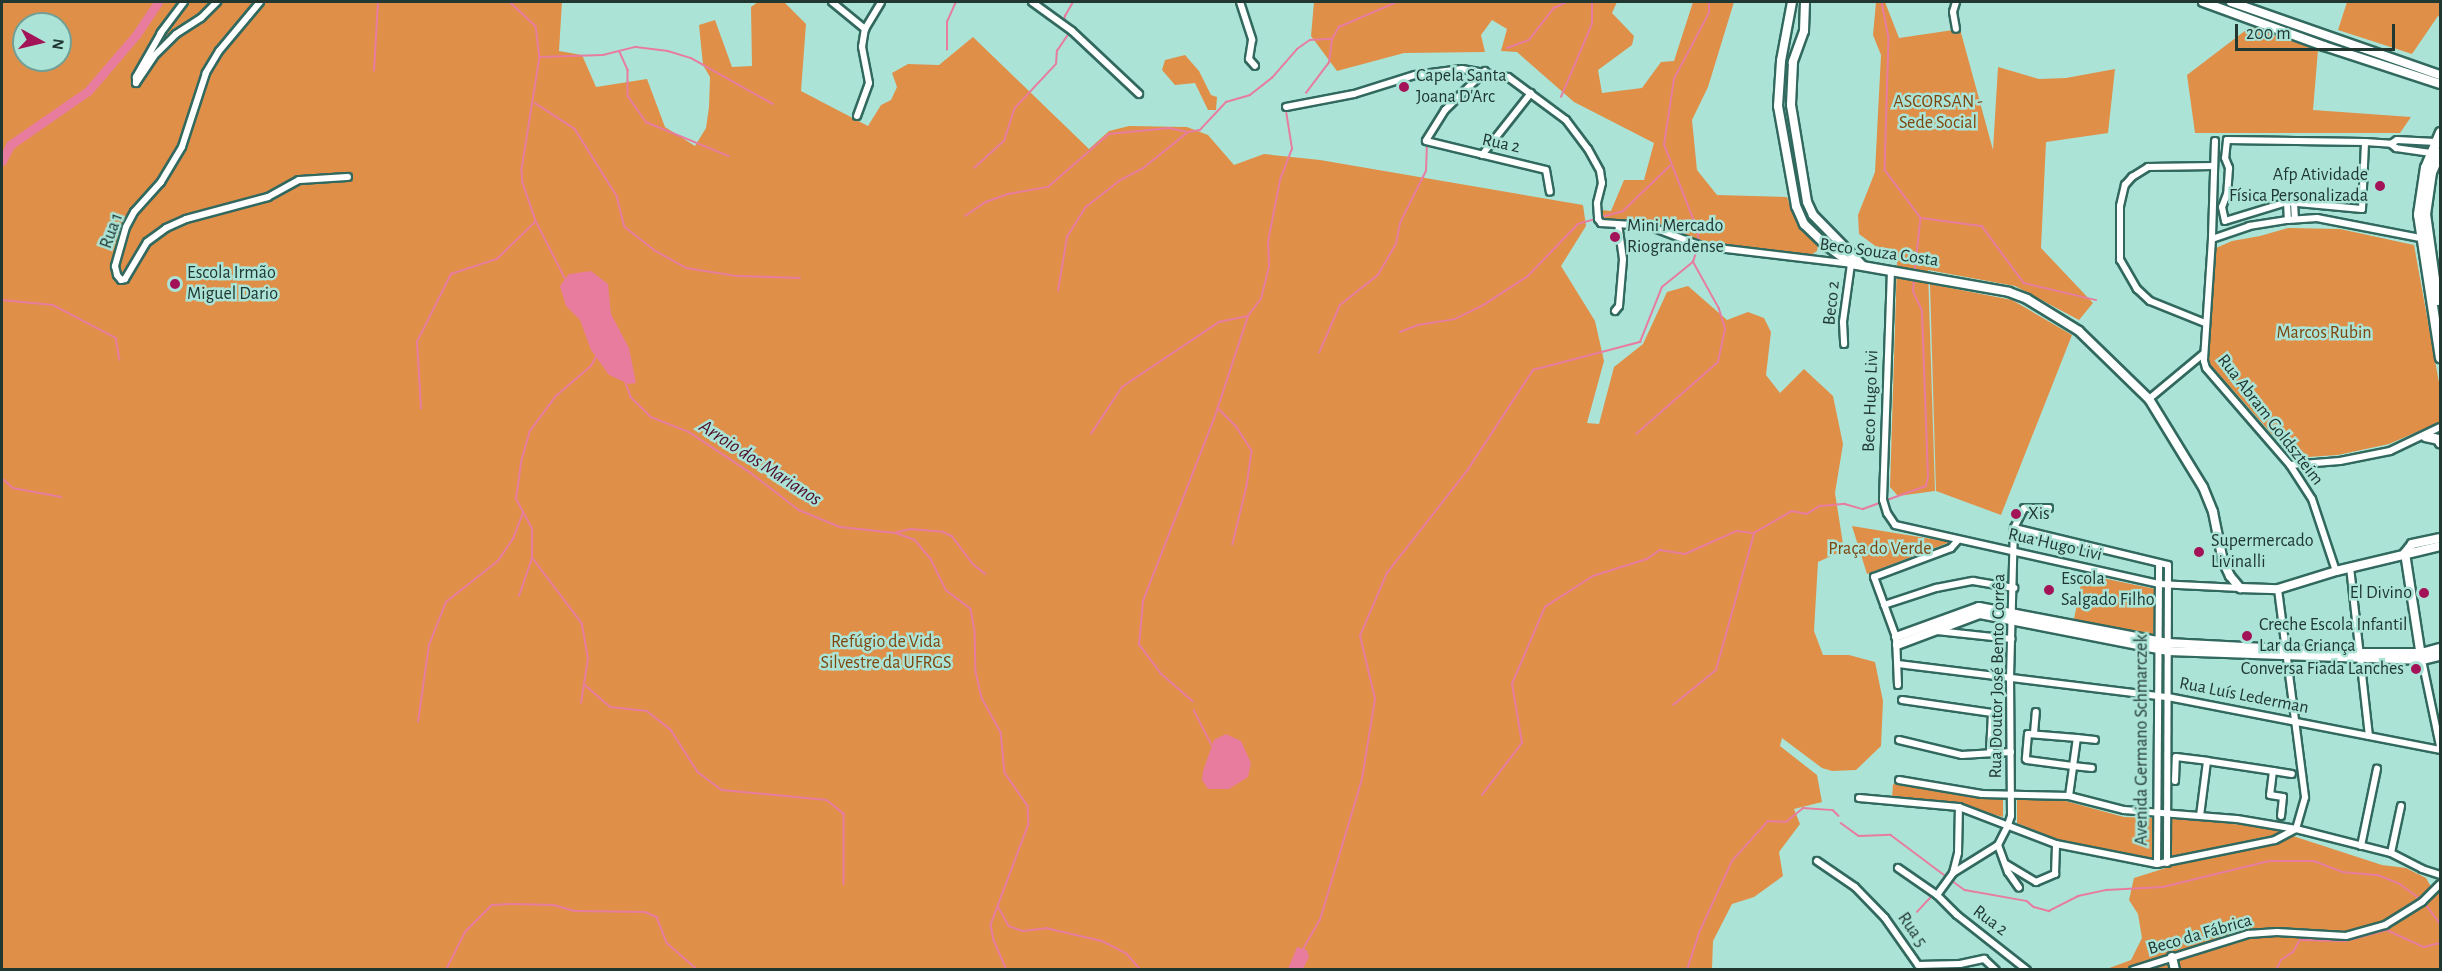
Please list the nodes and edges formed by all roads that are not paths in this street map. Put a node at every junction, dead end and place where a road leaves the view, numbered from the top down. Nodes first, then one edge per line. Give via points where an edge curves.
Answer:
1 (184, 2) edge
2 (217, 2) edge
3 (260, 2) edge
4 (832, 2) edge
5 (881, 2) edge
6 (1032, 2) edge
7 (1240, 2) edge
8 (1792, 2) edge
9 (1805, 2) edge
10 (1956, 2) edge
11 (2203, 2) edge
12 (2231, 2) edge
13 (865, 29) junction
14 (1956, 29) dead end
15 (2324, 33) junction
16 (2319, 45) junction
17 (1781, 61) junction
18 (1793, 62) junction
19 (1255, 66) dead end
20 (1485, 71) junction
21 (2440, 75) edge
22 (2440, 84) edge
23 (1531, 93) junction
24 (1139, 94) dead end
25 (1286, 106) dead end
26 (857, 116) dead end
27 (2440, 132) edge
28 (2215, 141) dead end
29 (2420, 141) junction
30 (2365, 142) junction
31 (2391, 144) junction
32 (2436, 149) edge
33 (2418, 151) junction
34 (1482, 155) junction
35 (2214, 166) junction
36 (348, 177) dead end
37 (1550, 192) dead end
38 (2290, 202) junction
39 (2291, 219) junction
40 (1618, 225) junction
41 (2420, 238) junction
42 (2212, 239) junction
43 (1851, 264) junction
44 (1862, 265) junction
45 (1891, 269) junction
46 (1615, 311) dead end
47 (2205, 323) junction
48 (2440, 323) edge
49 (1844, 344) dead end
50 (2203, 354) junction
51 (2440, 357) edge
52 (2149, 399) junction
53 (2440, 427) edge
54 (2425, 436) junction
55 (2440, 443) edge
56 (2290, 465) junction
57 (2049, 508) dead end
58 (1900, 528) joint
59 (2014, 528) junction
60 (2440, 538) edge
61 (1958, 540) junction
62 (2440, 546) edge
63 (2015, 551) junction
64 (2405, 553) junction
65 (2159, 564) junction
66 (2350, 567) junction
67 (2337, 571) junction
68 (2158, 584) junction
69 (2168, 585) junction
70 (2014, 588) junction
71 (2240, 588) junction
72 (2278, 589) junction
73 (1884, 605) junction
74 (2013, 616) junction
75 (1936, 630) junction
76 (2012, 639) junction
77 (1896, 641) junction
78 (2158, 646) junction
79 (2168, 647) junction
80 (2440, 648) edge
81 (2286, 653) junction
82 (2360, 656) junction
83 (2422, 656) junction
84 (2440, 656) edge
85 (1898, 664) junction
86 (2010, 678) junction
87 (1898, 685) dead end
88 (2158, 697) junction
89 (2168, 697) junction
90 (1902, 700) dead end
91 (2037, 712) dead end
92 (2295, 721) junction
93 (2034, 733) junction
94 (2369, 736) junction
95 (2077, 738) junction
96 (2095, 740) dead end
97 (1899, 741) dead end
98 (2440, 748) edge
99 (1990, 752) junction
100 (2011, 752) junction
101 (2207, 761) junction
102 (2073, 766) junction
103 (2092, 768) dead end
104 (2377, 769) dead end
105 (2273, 771) junction
106 (2292, 774) dead end
107 (1899, 780) dead end
108 (2175, 781) dead end
109 (2011, 794) junction
110 (2069, 796) junction
111 (1859, 798) dead end
112 (2401, 806) dead end
113 (1959, 807) junction
114 (2157, 813) junction
115 (2167, 813) junction
116 (2200, 816) junction
117 (2281, 816) dead end
118 (2008, 825) junction
119 (2296, 829) junction
120 (2056, 844) junction
121 (1998, 845) junction
122 (2361, 846) junction
123 (2391, 853) junction
124 (1817, 861) dead end
125 (2167, 863) junction
126 (2006, 864) junction
127 (2157, 864) junction
128 (1898, 868) dead end
129 (1953, 873) junction
130 (2440, 875) edge
131 (2440, 884) edge
132 (2019, 888) dead end
133 (1936, 895) junction
134 (2172, 957) junction
135 (1959, 967) edge
136 (1996, 969) edge
137 (2027, 969) edge
138 (2133, 969) edge
139 (2175, 969) edge

1 - 2 street via 161,33 136,83 161,49
3 - 36 street, Rua 1 via 219,51 206,74 182,147 126,227 115,266 117,275 125,279 147,242 186,219 268,197 299,180
4 - 13 street
5 - 13 street
6 - 24 street via 1072,31
7 - 19 street via 1252,40 1249,59
8 - 17 street
9 - 18 street via 1804,32
10 - 14 street
11 - 16 street
12 - 15 street
13 - 26 street via 862,47 869,83
15 - 16 street
15 - 21 street
16 - 22 street
17 - 18 street
17 - 43 street via 1778,106 1796,207 1804,224
18 - 44 street via 1791,105 1807,202 1813,215
20 - 23 street via 1508,77
20 - 25 street via 1462,69 1414,75 1354,94
20 - 34 street, Rua 2 via 1445,110 1426,141
23 - 34 street
23 - 40 street via 1566,120 1588,149 1600,171 1598,219
27 - 32 main road
28 - 35 street, Rua Abram Goldszteim
29 - 31 street via 2397,140
29 - 32 street
29 - 33 street
30 - 31 street
30 - 38 street via 2362,209
30 - 38 street via 2266,138 2226,141 2229,168 2222,207 2225,221
31 - 33 street
32 - 33 street
32 - 41 main road via 2420,192
32 - 48 main road via 2425,214
34 - 37 street, Rua 2 via 1547,170
35 - 42 street, Rua Abram Goldszteim
35 - 47 street via 2148,167 2126,185 2120,206 2120,260 2137,289 2150,301
38 - 39 street
39 - 41 street via 2342,221
39 - 42 street via 2249,226
40 - 43 street, Beco Souza Costa via 1649,226 1701,246
40 - 46 street via 1623,259 1619,306
41 - 51 main road
42 - 47 street, Rua Abram Goldszteim
43 - 44 street, Beco Souza Costa
43 - 49 street, Beco 2
44 - 45 street, Beco Souza Costa
45 - 52 street, Beco Souza Costa via 2027,299 2079,331
45 - 58 street, Beco Hugo Livi via 1883,501 1891,520
47 - 50 street, Rua Abram Goldszteim
50 - 52 street
50 - 56 street, Rua Abram Goldszteim via 2206,368
52 - 71 street, Beco Souza Costa via 2203,487 2223,561
53 - 54 street
54 - 55 main road
54 - 56 street via 2380,453
56 - 67 street, Rua Abram Goldszteim via 2312,499
57 - 59 street via 2024,508
58 - 61 street, Rua Hugo Livi
59 - 63 street, Rua Doutor José Bento Corrêa
59 - 65 street
60 - 64 street via 2412,544
61 - 63 street, Rua Hugo Livi
61 - 73 street via 1951,548 1874,577
62 - 64 street
63 - 68 street, Rua Hugo Livi
63 - 70 street, Rua Doutor José Bento Corrêa
64 - 66 street
64 - 83 street
65 - 68 street, Avenida Germano Schmarczek
65 - 69 street, Avenida Germano Schmarczek via 2168,565
66 - 67 street
66 - 82 street
67 - 72 street
68 - 69 street, Rua Hugo Livi
68 - 78 street, Avenida Germano Schmarczek
69 - 71 street, Rua Hugo Livi
69 - 79 street, Avenida Germano Schmarczek
70 - 73 street via 1973,581
70 - 74 street, Rua Doutor José Bento Corrêa
71 - 72 street
72 - 81 street
73 - 77 street
74 - 75 street via 1980,614
74 - 76 street, Rua Doutor José Bento Corrêa
74 - 77 street via 1977,607
74 - 78 street
75 - 76 street
75 - 77 street
76 - 86 street, Rua Doutor José Bento Corrêa
77 - 85 street
78 - 79 street
78 - 88 street, Avenida Germano Schmarczek
79 - 81 street
79 - 89 street, Avenida Germano Schmarczek
80 - 83 street
81 - 82 street
81 - 92 street
82 - 83 street
82 - 94 street
83 - 84 street
83 - 98 street
85 - 86 street, Rua Luís Lederman
85 - 87 street
86 - 88 street, Rua Luís Lederman
86 - 100 street, Rua Doutor José Bento Corrêa
88 - 89 street, Rua Luís Lederman
88 - 114 street, Avenida Germano Schmarczek
89 - 92 street, Rua Luís Lederman
89 - 115 street, Avenida Germano Schmarczek
90 - 99 street via 1992,713
91 - 93 street
92 - 94 street, Rua Luís Lederman
92 - 119 street via 2305,797
93 - 95 street
93 - 102 street via 2028,734 2026,759
94 - 98 street, Rua Luís Lederman
95 - 96 street
95 - 102 street
97 - 99 street via 1962,755
99 - 100 street
100 - 109 street, Rua Doutor José Bento Corrêa
101 - 105 street
101 - 108 street via 2176,757
101 - 116 street
102 - 103 street
102 - 110 street
104 - 122 street
105 - 106 street
105 - 117 street via 2270,795 2283,797
107 - 109 street via 1982,794
109 - 110 street
109 - 118 street, Rua Doutor José Bento Corrêa
110 - 114 street via 2124,810
111 - 113 street
112 - 123 street
113 - 118 street
113 - 129 street via 1958,854
114 - 115 street
114 - 127 street, Avenida Germano Schmarczek
115 - 116 street
115 - 125 street, Avenida Germano Schmarczek
116 - 119 street
118 - 120 street
118 - 121 street
119 - 122 street
119 - 125 street via 2275,840
120 - 126 street via 2055,874 2036,882
120 - 127 street
121 - 126 street
121 - 129 street
122 - 123 street
123 - 130 street
124 - 135 street, Rua 5 via 1855,887 1878,910 1918,965
125 - 127 street
126 - 132 street
128 - 133 street, Rua 2
129 - 133 street
131 - 134 street, Beco da Fábrica via 2423,901 2385,925 2346,936 2248,934
133 - 137 street, Rua 2
134 - 138 street, Beco da Fábrica
134 - 139 street
135 - 136 street, Rua 5 via 1984,959

